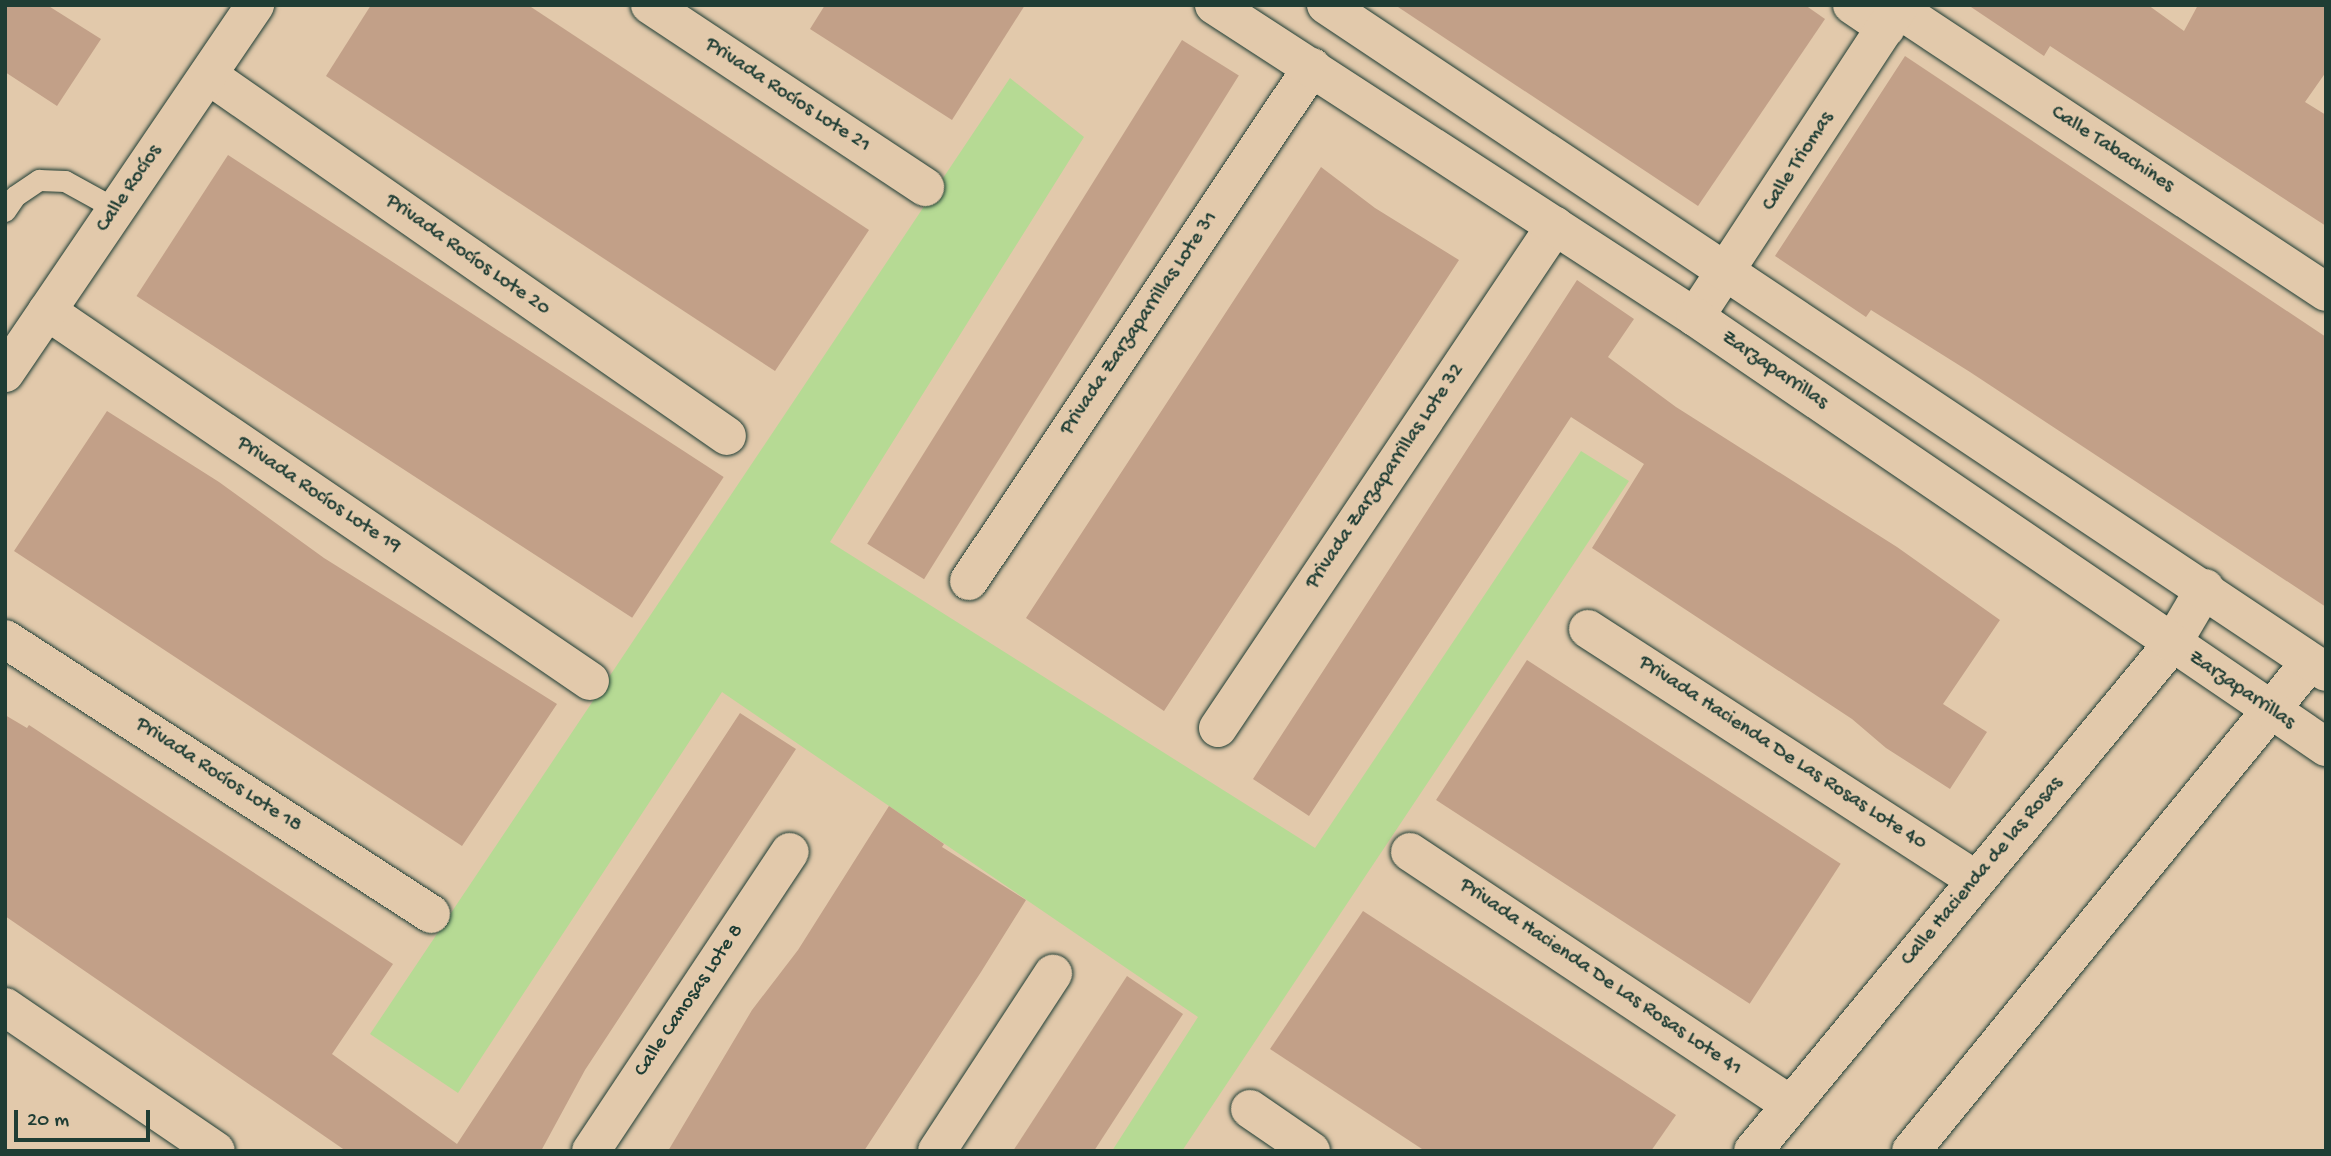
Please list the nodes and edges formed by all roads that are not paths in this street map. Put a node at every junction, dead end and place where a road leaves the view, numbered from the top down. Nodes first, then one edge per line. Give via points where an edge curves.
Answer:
1 (255, 5) edge
2 (650, 5) edge
3 (1214, 5) edge
4 (1326, 5) edge
5 (1852, 5) edge
6 (1894, 14) edge
7 (1312, 68) junction
8 (208, 75) junction
9 (925, 187) dead end
10 (116, 209) junction
11 (5, 211) edge
12 (1555, 226) junction
13 (1727, 273) junction
14 (2326, 292) edge
15 (47, 311) junction
16 (1695, 317) junction
17 (5, 373) edge
18 (727, 436) dead end
19 (969, 581) dead end
20 (2205, 588) junction
21 (1588, 629) dead end
22 (5, 639) edge
23 (2172, 644) junction
24 (2318, 667) edge
25 (590, 681) dead end
26 (2272, 712) junction
27 (1217, 728) dead end
28 (2326, 747) edge
29 (790, 852) dead end
30 (1410, 852) dead end
31 (1976, 880) junction
32 (431, 914) dead end
33 (1053, 974) dead end
34 (5, 1007) edge
35 (1791, 1105) junction
36 (1251, 1109) dead end
37 (216, 1151) edge
38 (591, 1151) edge
39 (937, 1151) edge
40 (1311, 1151) edge
41 (1753, 1151) edge
42 (1911, 1151) edge

1 - 8 street, Calle Rocíos
2 - 9 street, Privada Rocíos Lote 21
3 - 7 street, Zarzaparrillas
4 - 13 street
5 - 6 street, Calle Tabachines
6 - 13 street, Calle Triomas
6 - 14 street, Calle Tabachines
7 - 12 street, Zarzaparrillas
7 - 19 street, Privada Zarzaparrillas Lote 31
8 - 10 street, Calle Rocíos
8 - 18 street, Privada Rocíos Lote 20
10 - 11 lane via 65,181 39,180 15,196
10 - 15 street, Calle Rocíos
12 - 16 street, Zarzaparrillas
12 - 27 street, Privada Zarzaparrillas Lote 32
13 - 16 street, Calle Triomas
13 - 20 street
15 - 17 street, Calle Rocíos
15 - 25 street, Privada Rocíos Lote 19
16 - 23 street, Zarzaparrillas
20 - 23 street, Calle Hacienda de las Rosas
20 - 24 street
21 - 31 street, Privada Hacienda De Las Rosas Lote 40
22 - 32 street, Privada Rocíos Lote 18
23 - 26 street, Zarzaparrillas
23 - 31 street, Calle Hacienda de las Rosas
24 - 26 street
26 - 28 street, Zarzaparrillas
26 - 42 street
29 - 38 street, Calle Canosas Lote 8
30 - 35 street, Privada Hacienda De Las Rosas Lote 41
31 - 35 street, Calle Hacienda de las Rosas
33 - 39 street
34 - 37 street
35 - 41 street, Calle Hacienda de las Rosas
36 - 40 street

